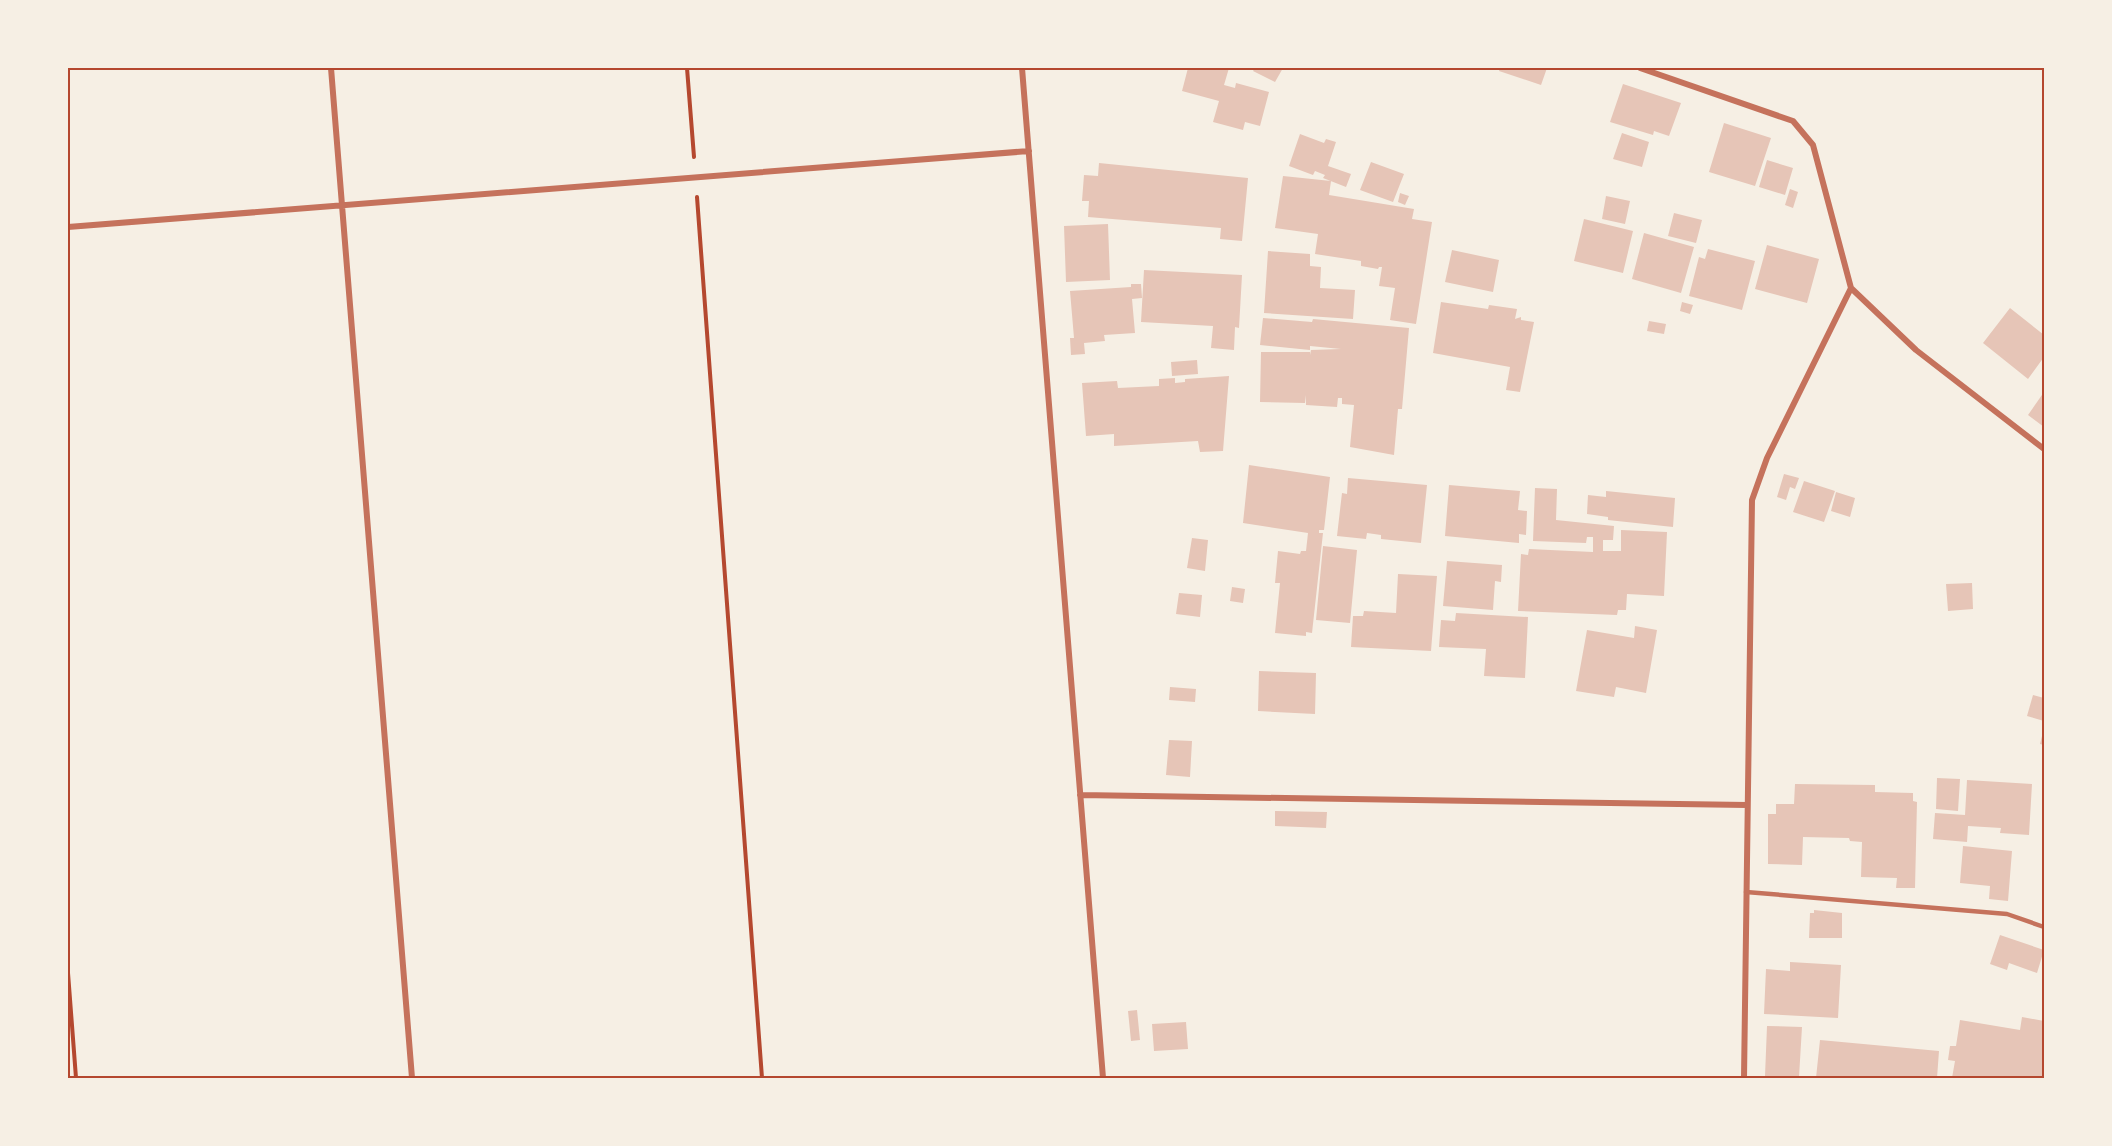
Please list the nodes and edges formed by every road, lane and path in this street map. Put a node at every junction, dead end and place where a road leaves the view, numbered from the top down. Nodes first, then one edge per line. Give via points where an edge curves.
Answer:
1 (331, 68) edge
2 (687, 68) edge
3 (1022, 68) edge
4 (1640, 68) edge
5 (1029, 151) junction
6 (696, 176) junction
7 (343, 204) junction
8 (68, 227) edge
9 (1851, 288) junction
10 (2044, 449) edge
11 (1080, 795) junction
12 (1747, 805) junction
13 (1746, 892) junction
14 (2044, 927) edge
15 (68, 974) edge
16 (76, 1078) edge
17 (412, 1078) edge
18 (762, 1078) edge
19 (1103, 1078) edge
20 (1744, 1078) edge

1 - 7 street
2 - 6 path
3 - 5 street
4 - 9 street via 1793,120 1813,145
5 - 6 street
5 - 11 street
6 - 7 street
6 - 18 path
7 - 8 street
7 - 17 street
9 - 10 street via 1916,350
9 - 12 street via 1767,458 1752,500
11 - 12 street
11 - 19 street
12 - 13 street
13 - 14 lane via 2007,914
13 - 20 street
15 - 16 path

